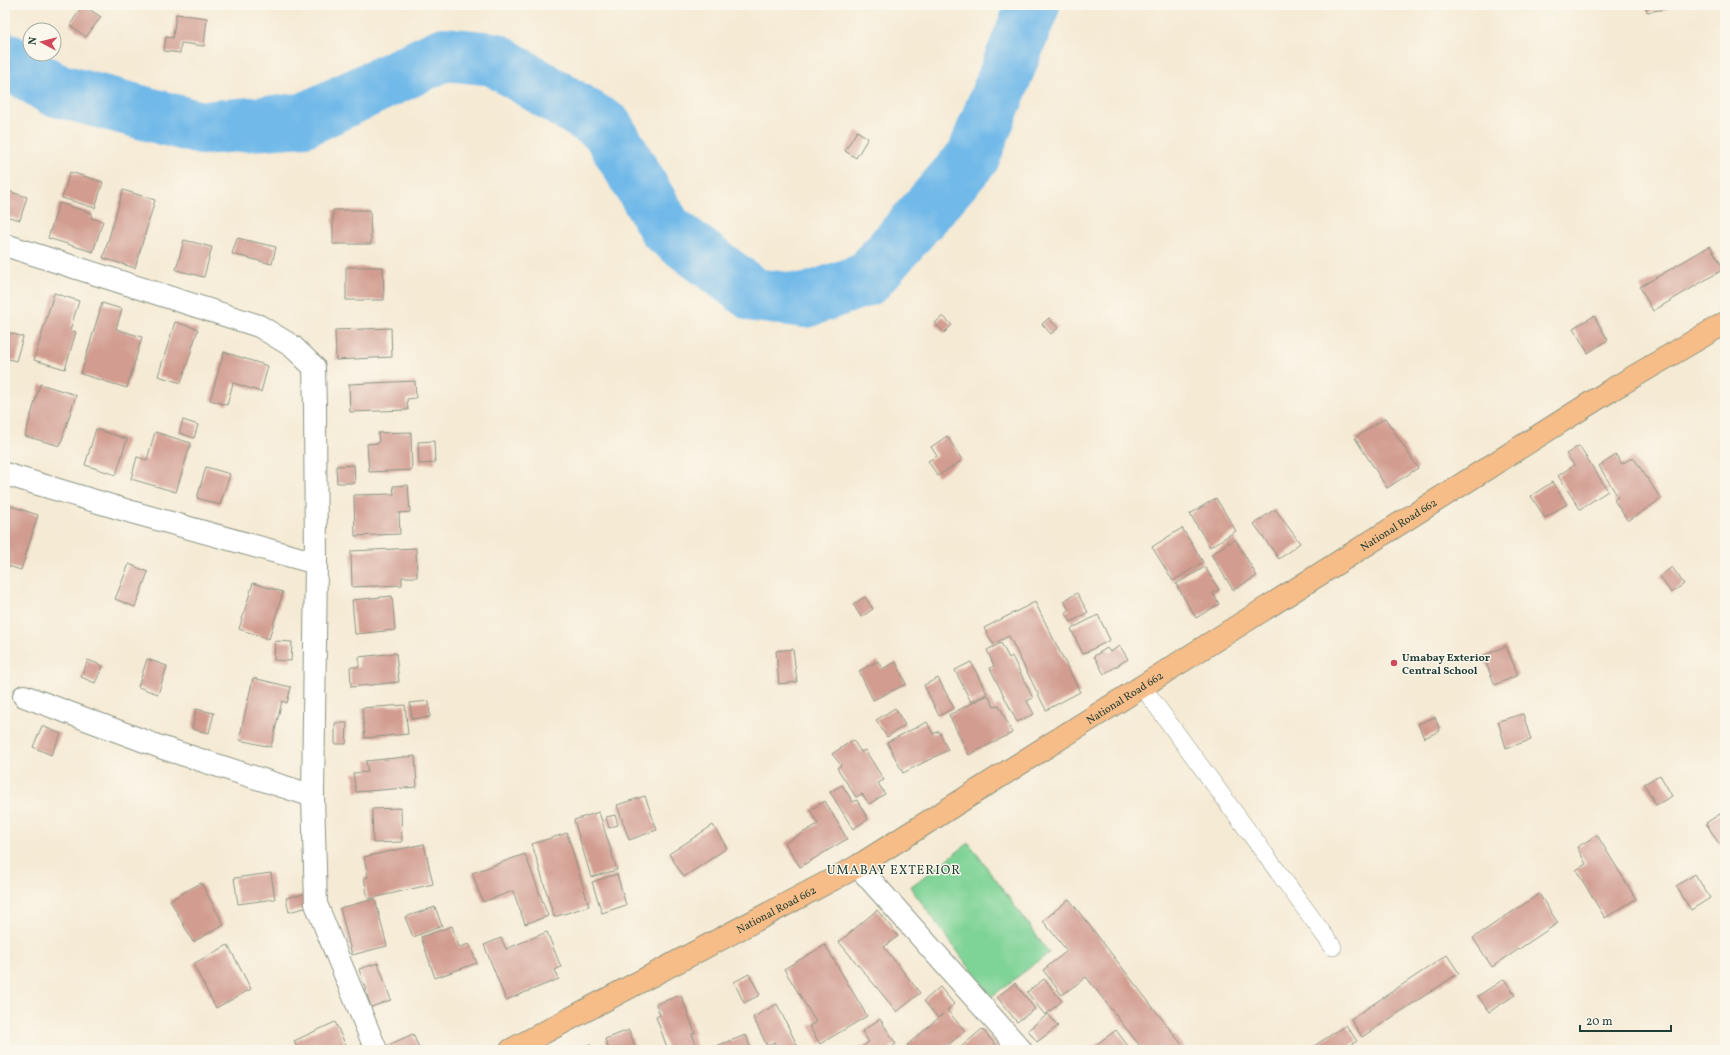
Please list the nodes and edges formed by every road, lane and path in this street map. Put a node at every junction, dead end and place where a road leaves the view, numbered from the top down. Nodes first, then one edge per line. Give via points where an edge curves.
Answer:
1 (5, 244) edge
2 (1725, 323) edge
3 (5, 474) edge
4 (316, 563) junction
5 (1142, 686) junction
6 (24, 696) dead end
7 (313, 796) junction
8 (858, 866) junction
9 (1333, 947) dead end
10 (376, 1050) edge
11 (511, 1050) edge
12 (1021, 1050) edge

1 - 4 street via 259,326 292,346 314,367
2 - 5 main road, National Road 662 via 1611,390
3 - 4 street
4 - 7 street
5 - 8 main road, National Road 662
5 - 9 lane
6 - 7 street via 163,748
7 - 10 street via 316,904
8 - 11 main road, National Road 662
8 - 12 street

